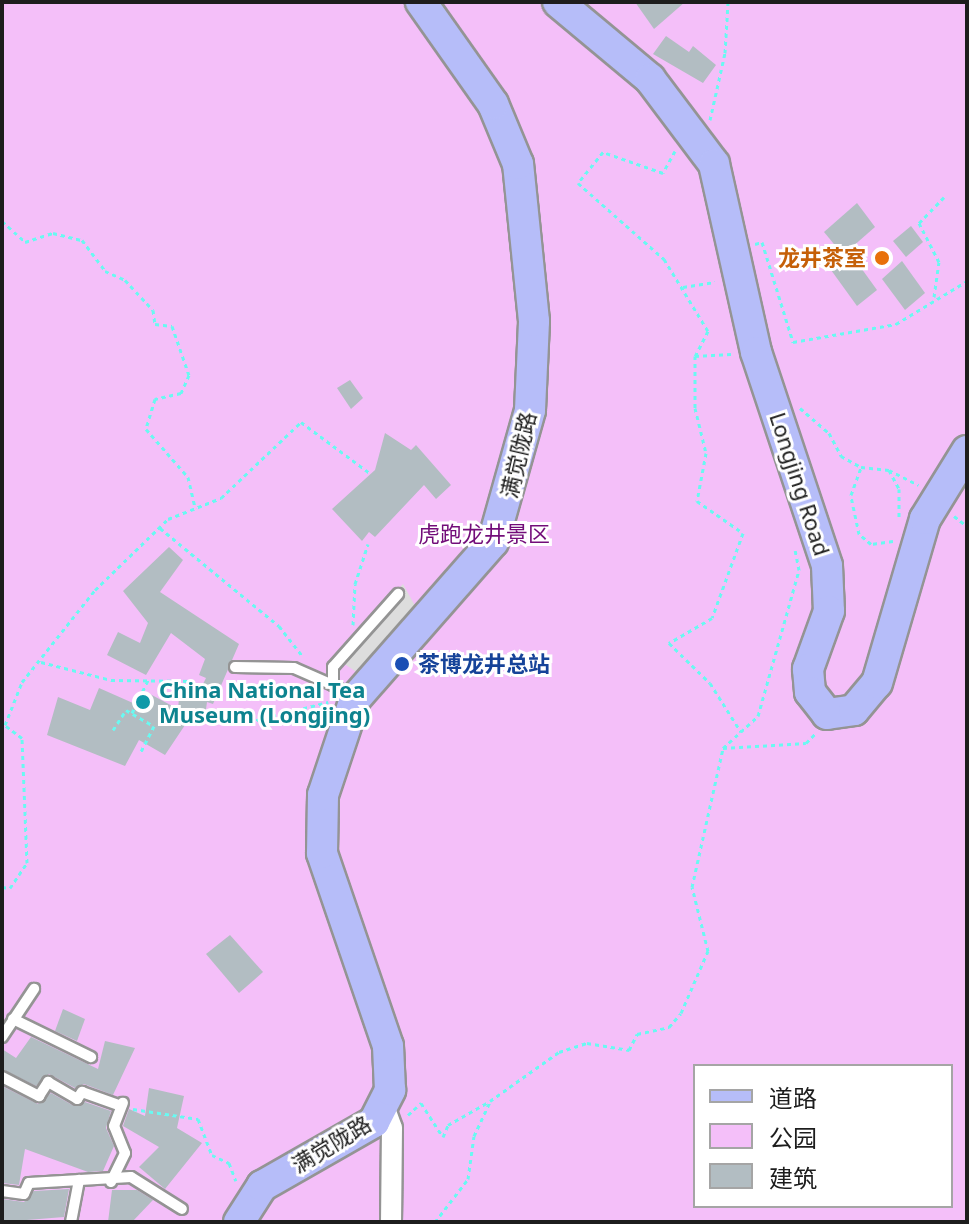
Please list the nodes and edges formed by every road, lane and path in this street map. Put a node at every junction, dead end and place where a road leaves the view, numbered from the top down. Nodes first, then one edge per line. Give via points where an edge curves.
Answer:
1 (421, 2) edge
2 (558, 2) edge
3 (728, 2) edge
4 (709, 154) junction
5 (944, 197) dead end
6 (2, 221) edge
7 (734, 264) junction
8 (967, 281) edge
9 (683, 287) junction
10 (933, 299) junction
11 (756, 352) junction
12 (695, 356) junction
13 (771, 397) junction
14 (967, 451) edge
15 (861, 467) junction
16 (889, 470) junction
17 (371, 474) dead end
18 (935, 500) junction
19 (195, 508) junction
20 (159, 528) junction
21 (368, 544) dead end
22 (794, 547) dead end
23 (398, 594) dead end
24 (359, 636) junction
25 (39, 661) junction
26 (235, 667) dead end
27 (306, 671) junction
28 (149, 678) junction
29 (194, 681) dead end
30 (344, 692) junction
31 (823, 710) junction
32 (132, 713) junction
33 (212, 722) dead end
34 (113, 730) dead end
35 (741, 732) junction
36 (723, 748) junction
37 (140, 753) dead end
38 (2, 887) edge
39 (34, 989) dead end
40 (13, 1019) junction
41 (2, 1037) edge
42 (91, 1057) dead end
43 (2, 1077) edge
44 (490, 1101) junction
45 (122, 1103) junction
46 (388, 1115) junction
47 (79, 1180) junction
48 (111, 1182) junction
49 (2, 1191) edge
50 (238, 1208) edge
51 (182, 1209) dead end
52 (71, 1222) edge
53 (391, 1222) edge
54 (435, 1222) edge

1 - 30 street, 满觉陇路 via 493,104 518,164 529,245 532,386 521,457 493,542
2 - 4 street, Longjing Road via 650,79
3 - 4 path
4 - 7 street, Longjing Road
4 - 9 path via 676,149 663,173 603,152 578,183 664,259
5 - 10 path via 919,223 939,262
6 - 19 path via 25,242 53,233 82,240 105,271 125,280 153,310 155,324 172,326 189,375 181,393 155,399 146,429 188,477
7 - 9 path
7 - 10 path via 762,242 793,342 896,324
7 - 11 street, Longjing Road
8 - 10 path
9 - 12 path via 708,331
11 - 12 path
11 - 13 street, Longjing Road
12 - 35 path via 695,408 706,453 697,501 743,533 712,618 669,643 710,683
13 - 15 path via 810,412 841,456
13 - 31 street, Longjing Road via 827,566 829,611 808,669 810,692
14 - 18 street
15 - 16 path
15 - 16 path via 851,495 859,534 871,544 895,541 899,489
16 - 18 path
17 - 19 path via 301,422 221,498
18 - 31 street via 912,555 877,683 854,710 839,716
19 - 20 path
20 - 25 path via 95,590
20 - 27 path via 279,626 301,649
21 - 24 path via 350,620
22 - 35 path via 799,570 758,716
23 - 24 lane
24 - 30 lane via 333,667
25 - 28 path via 111,680
25 - 38 path via 5,725 22,738 27,863 10,888
26 - 27 lane
27 - 30 lane
28 - 29 path
28 - 32 path
30 - 33 path via 241,724
30 - 46 street, 满觉陇路 via 323,795 322,853 388,1046
31 - 36 path via 817,733 806,743
32 - 34 path via 126,710
32 - 37 path via 154,726
35 - 36 path
36 - 44 path via 692,887 708,951 681,1013 669,1027 637,1034 629,1050 587,1043 559,1052
39 - 40 lane
40 - 41 lane
40 - 42 lane
43 - 45 lane via 39,1096 48,1082 77,1099 82,1092
44 - 46 path via 448,1125 443,1137 421,1103
44 - 54 path via 474,1136 468,1179
45 - 48 lane via 114,1126 125,1153
45 - 50 path via 198,1119 212,1155 229,1163
46 - 50 street, 满觉陇路 via 262,1186
46 - 53 street
47 - 48 lane
47 - 49 lane via 29,1183 24,1194
47 - 52 lane
48 - 51 lane via 131,1177

